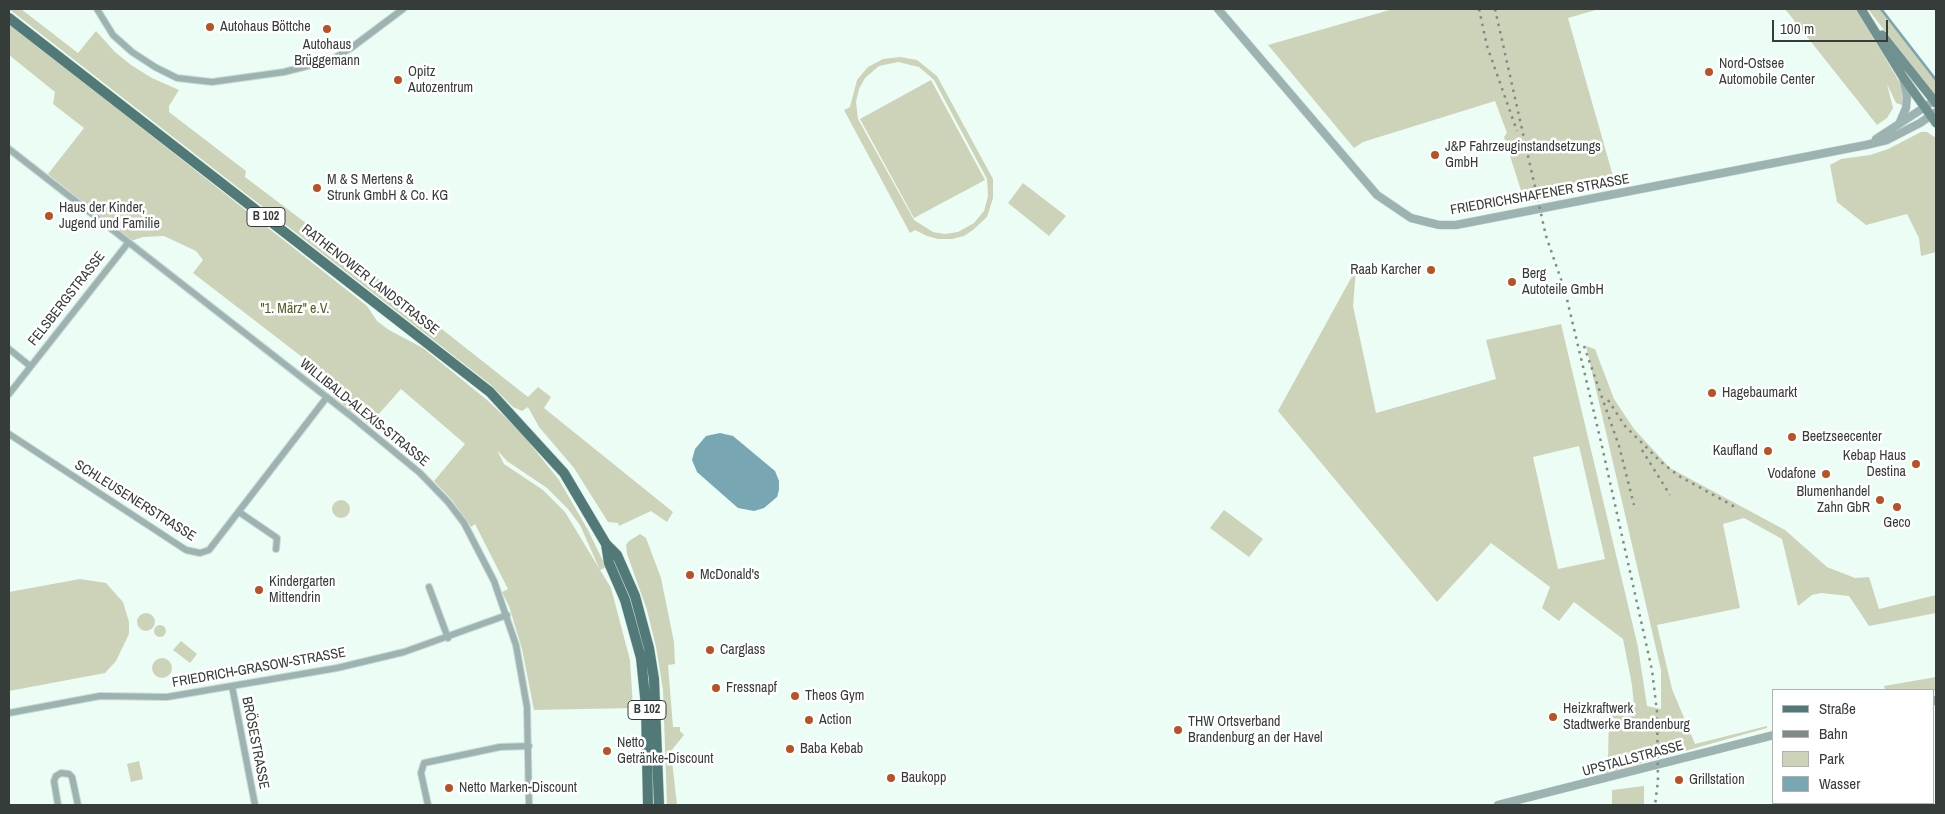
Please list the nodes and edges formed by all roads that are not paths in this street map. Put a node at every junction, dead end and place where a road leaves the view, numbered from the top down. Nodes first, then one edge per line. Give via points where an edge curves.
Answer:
1 (97, 9) edge
2 (403, 9) edge
3 (1218, 9) edge
4 (1861, 9) edge
5 (9, 18) edge
6 (1903, 77) junction
7 (1935, 102) edge
8 (1925, 107) junction
9 (1934, 117) edge
10 (1900, 124) junction
11 (1866, 145) junction
12 (9, 149) edge
13 (128, 243) junction
14 (9, 349) edge
15 (30, 366) junction
16 (9, 394) edge
17 (327, 397) junction
18 (9, 434) edge
19 (239, 512) junction
20 (606, 544) junction
21 (276, 549) dead end
22 (429, 587) dead end
23 (508, 615) junction
24 (448, 638) junction
25 (232, 686) junction
26 (9, 713) edge
27 (1772, 736) edge
28 (529, 746) junction
29 (58, 805) edge
30 (78, 805) edge
31 (255, 805) edge
32 (428, 805) edge
33 (529, 805) edge
34 (648, 805) edge
35 (659, 805) edge
36 (1498, 805) edge

1 - 2 street via 112,35 150,64 177,78 212,82 284,72 331,60
3 - 11 street, FRIEDRICHSHAFENER STRASSE via 1377,195 1398,211 1422,222 1456,225
4 - 6 main road
4 - 7 main road
5 - 20 main road, RATHENOWER LANDSTRASSE / B 102 via 490,392 564,473
6 - 8 main road
6 - 10 street via 1906,102
7 - 8 street, FRIEDRICHSHAFENER STRASSE
8 - 9 main road
8 - 10 street, FRIEDRICHSHAFENER STRASSE
9 - 11 street, FRIEDRICHSHAFENER STRASSE via 1887,140
10 - 11 street, FRIEDRICHSHAFENER STRASSE
12 - 13 street, WILLIBALD-ALEXIS-STRASSE
13 - 15 street, FELSBERGSTRASSE
13 - 17 street, WILLIBALD-ALEXIS-STRASSE
14 - 15 street
15 - 16 street, FELSBERGSTRASSE
17 - 19 street, SCHLEUSENERSTRASSE
17 - 23 street, WILLIBALD-ALEXIS-STRASSE via 408,463 448,502 475,542
18 - 19 street, SCHLEUSENERSTRASSE via 194,553 209,550
19 - 21 street via 276,538
20 - 34 main road, RATHENOWER LANDSTRASSE / B 102 via 609,563 625,600 641,658 646,706
20 - 35 main road, RATHENOWER LANDSTRASSE / B 102 via 622,565 635,596 649,648 656,701
22 - 24 street
23 - 24 street, FRIEDRICH-GRASOW-STRASSE
23 - 28 street, WILLIBALD-ALEXIS-STRASSE via 524,683
24 - 25 street, FRIEDRICH-GRASOW-STRASSE via 378,659
25 - 26 street, FRIEDRICH-GRASOW-STRASSE via 167,697 100,696
25 - 31 street, BRÖSESTRASSE
27 - 36 street, UPSTALLSTRASSE
28 - 32 street via 500,747 424,764 421,773
28 - 33 street, WILLIBALD-ALEXIS-STRASSE
29 - 30 street via 54,781 61,772 72,778

